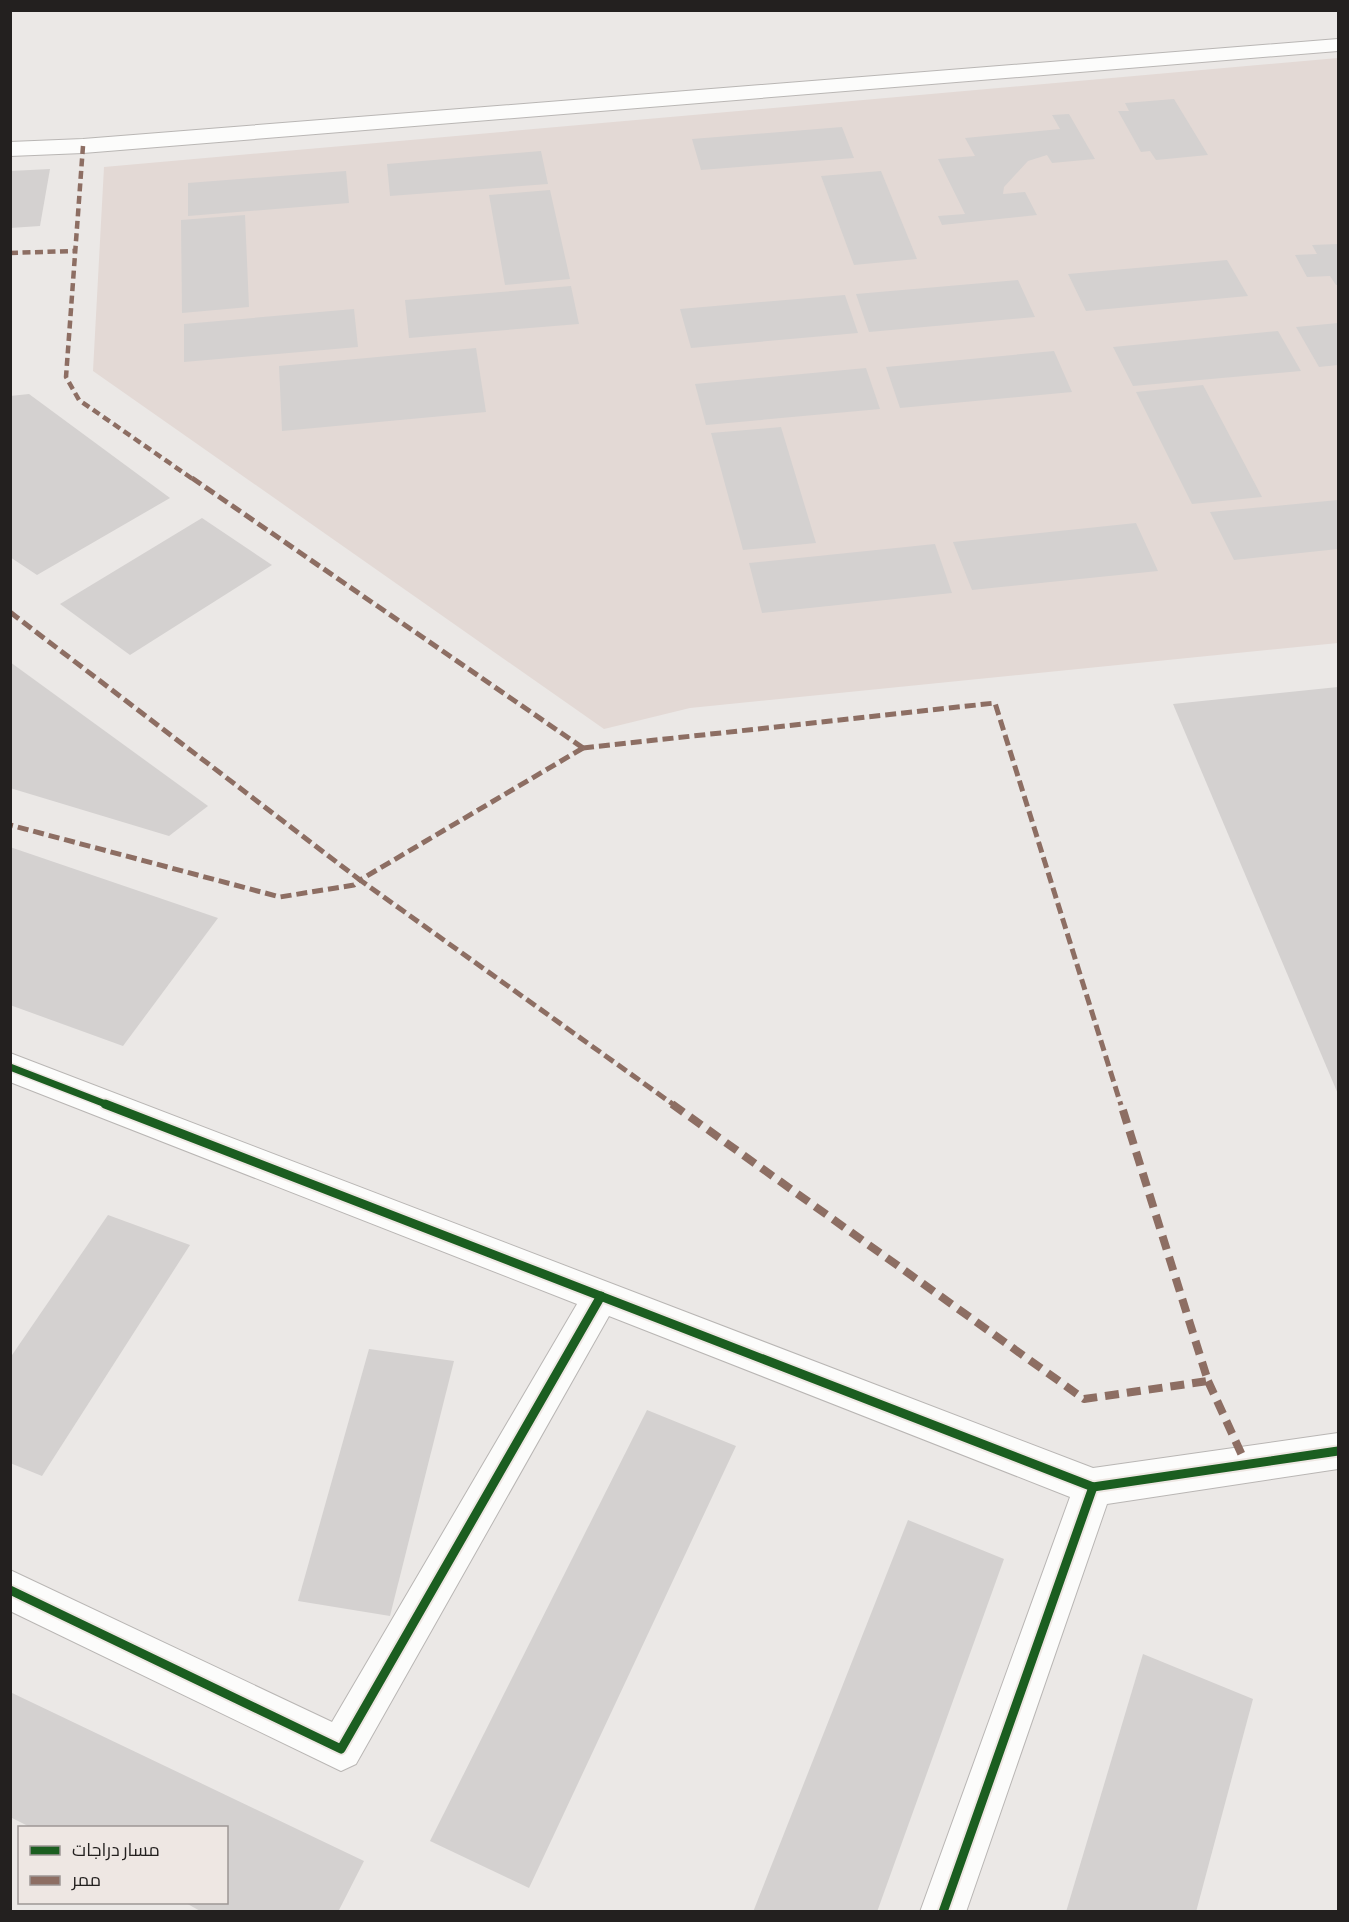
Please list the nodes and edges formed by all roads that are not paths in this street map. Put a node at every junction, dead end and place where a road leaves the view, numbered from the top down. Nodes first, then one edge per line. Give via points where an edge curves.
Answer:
1 (1338, 45) edge
2 (10, 148) edge
3 (10, 1067) edge
4 (601, 1296) junction
5 (1338, 1451) edge
6 (1093, 1487) junction
7 (10, 1590) edge
8 (943, 1911) edge

1 - 2 street via 95,145
3 - 4 street
4 - 6 street
4 - 7 street via 341,1749
5 - 6 street
6 - 8 street

